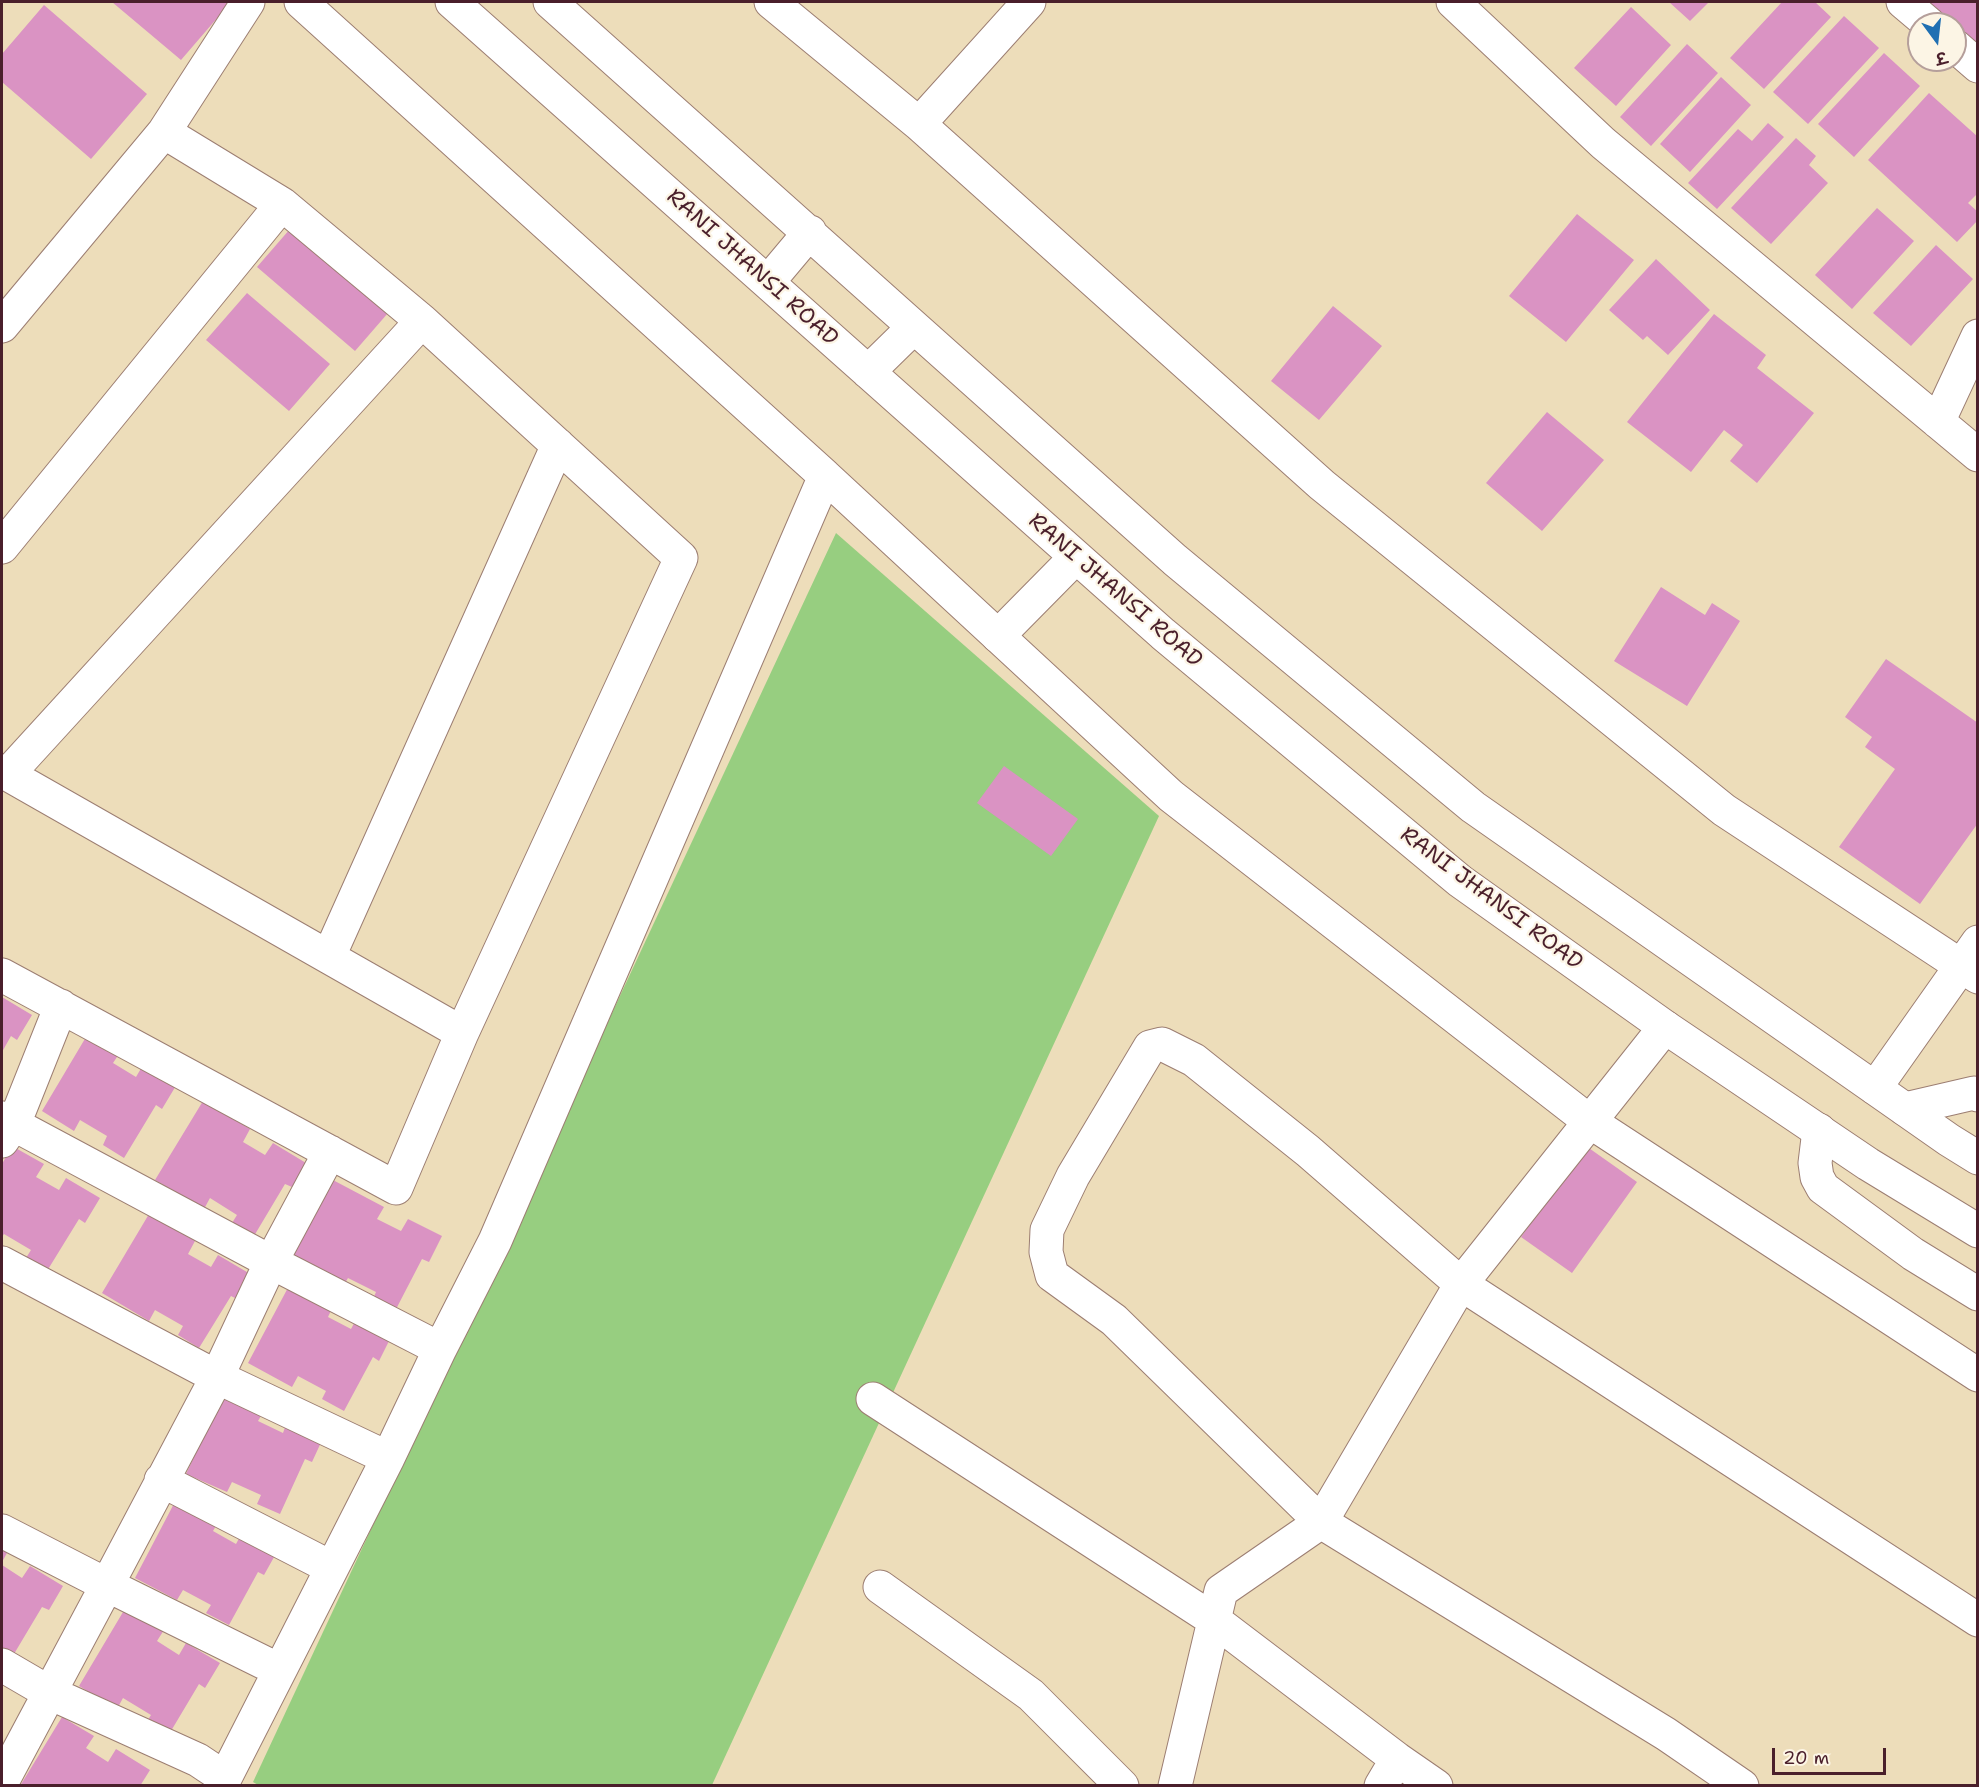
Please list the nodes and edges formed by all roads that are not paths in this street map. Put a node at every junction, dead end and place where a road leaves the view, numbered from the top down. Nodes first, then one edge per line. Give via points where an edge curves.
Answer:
1 (248, 2) edge
2 (301, 2) edge
3 (452, 2) edge
4 (550, 2) edge
5 (771, 2) edge
6 (1029, 2) edge
7 (1452, 2) edge
8 (1904, 2) edge
9 (1915, 12) edge
10 (919, 124) junction
11 (164, 132) junction
12 (282, 204) junction
13 (810, 232) junction
14 (768, 282) junction
15 (422, 321) junction
16 (2, 326) edge
17 (914, 327) junction
18 (1977, 336) edge
19 (868, 372) junction
20 (1938, 422) junction
21 (558, 446) junction
22 (1977, 455) edge
23 (825, 476) junction
24 (2, 547) edge
25 (1076, 557) junction
26 (998, 636) junction
27 (5, 772) edge
28 (328, 956) junction
29 (1972, 962) edge
30 (2, 975) edge
31 (61, 1006) junction
32 (1665, 1027) junction
33 (462, 1033) junction
34 (1875, 1088) junction
35 (1977, 1095) edge
36 (1905, 1109) junction
37 (1589, 1121) junction
38 (6, 1128) edge
39 (1819, 1130) junction
40 (330, 1152) junction
41 (1977, 1158) edge
42 (1977, 1231) edge
43 (271, 1262) junction
44 (2, 1263) edge
45 (1461, 1284) junction
46 (1977, 1294) edge
47 (440, 1349) junction
48 (1977, 1375) edge
49 (217, 1377) junction
50 (873, 1400) dead end
51 (388, 1458) junction
52 (161, 1480) junction
53 (1321, 1521) junction
54 (2, 1531) edge
55 (332, 1568) junction
56 (107, 1585) junction
57 (880, 1587) dead end
58 (1214, 1620) junction
59 (1977, 1620) edge
60 (2, 1665) edge
61 (279, 1670) junction
62 (50, 1693) junction
63 (1389, 1772) edge
64 (2, 1782) edge
65 (223, 1782) edge
66 (1122, 1785) edge
67 (1175, 1785) edge
68 (1436, 1785) edge
69 (1742, 1785) edge

1 - 11 main road
2 - 23 main road
3 - 14 main road, RANI JHANSI ROAD
4 - 13 main road
5 - 10 main road
6 - 10 main road
7 - 20 main road via 1603,143
8 - 9 main road
10 - 29 main road via 1322,485 1706,795 1734,817
11 - 12 main road
11 - 16 main road
12 - 15 main road
12 - 24 main road
13 - 14 main road
13 - 17 main road
14 - 19 main road, RANI JHANSI ROAD
15 - 21 main road
15 - 27 main road
17 - 19 main road
17 - 34 main road via 1175,560 1473,807
18 - 20 main road
19 - 25 main road, RANI JHANSI ROAD
20 - 22 main road
21 - 28 main road
21 - 33 main road via 681,558
23 - 26 main road
23 - 47 main road via 495,1241
25 - 26 main road
25 - 32 main road, RANI JHANSI ROAD via 1162,634 1460,881
26 - 37 main road via 1171,796
27 - 28 main road
28 - 33 main road
29 - 34 main road
30 - 31 main road
31 - 38 main road
31 - 40 main road
32 - 37 main road
32 - 39 main road, RANI JHANSI ROAD
33 - 40 main road via 396,1188
34 - 36 main road
35 - 36 main road
36 - 41 main road
37 - 45 main road
37 - 48 main road
38 - 43 main road
39 - 42 main road, RANI JHANSI ROAD
39 - 46 main road via 1815,1163 1823,1188 1913,1254
40 - 43 main road
43 - 47 main road
43 - 49 main road
44 - 49 main road
45 - 53 main road
45 - 53 main road via 1308,1150 1194,1060 1162,1044 1150,1047 1073,1176 1047,1230 1046,1252 1052,1275 1114,1320
45 - 59 main road
47 - 51 main road
49 - 51 main road
49 - 52 main road
50 - 58 main road
51 - 55 main road
52 - 55 main road
52 - 56 main road
53 - 58 main road via 1221,1591
53 - 69 main road
54 - 56 main road
55 - 61 main road
56 - 61 main road
56 - 62 main road
57 - 66 main road via 1031,1695
58 - 63 main road
58 - 67 main road
60 - 62 main road
61 - 65 main road
62 - 64 main road
62 - 65 main road via 198,1760
63 - 68 main road

